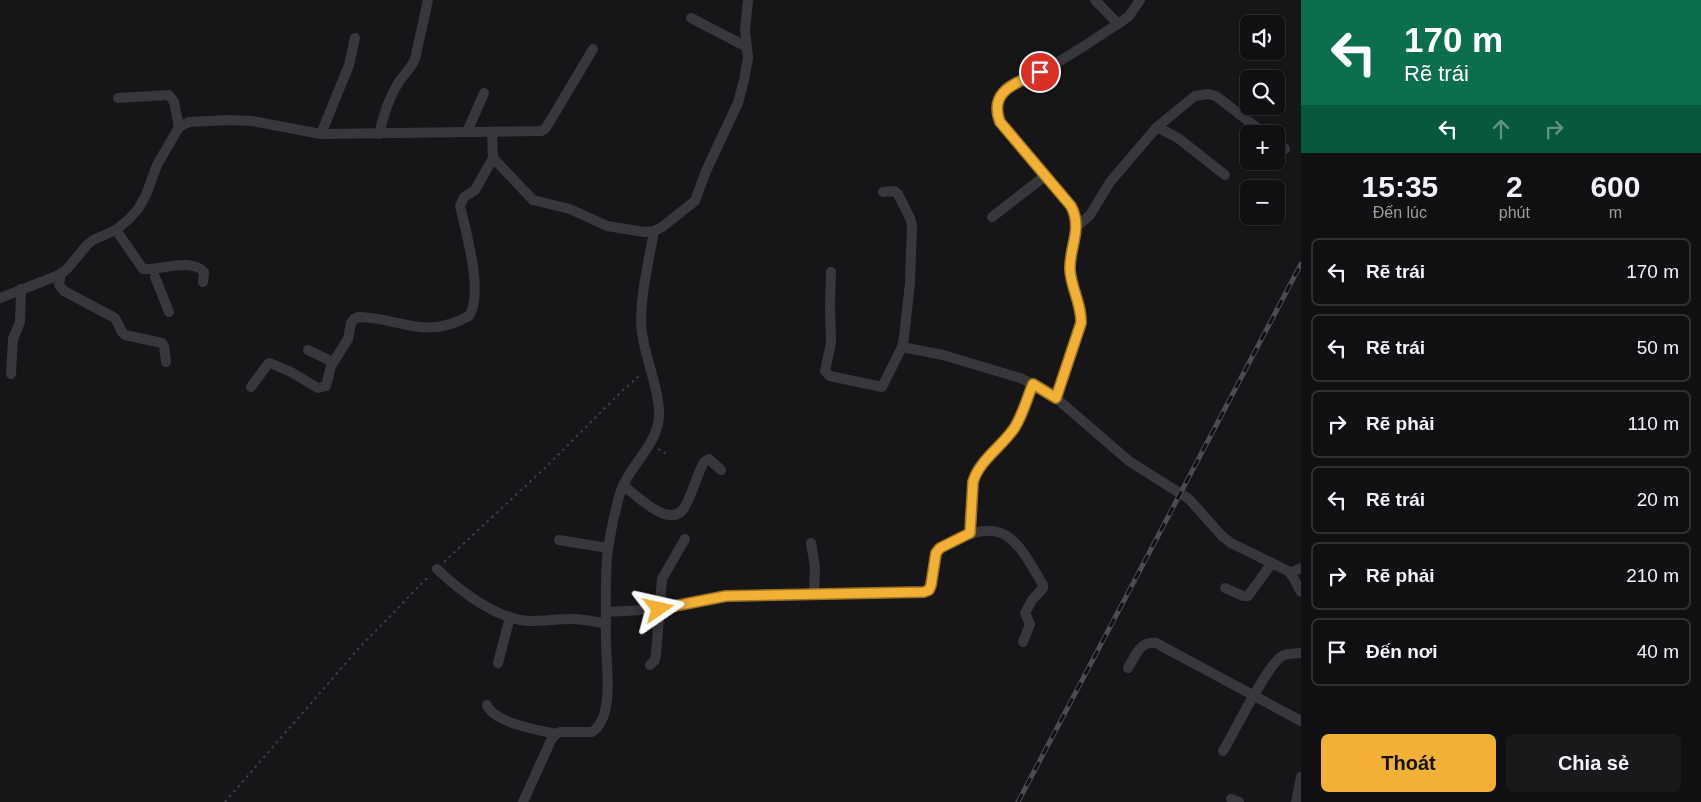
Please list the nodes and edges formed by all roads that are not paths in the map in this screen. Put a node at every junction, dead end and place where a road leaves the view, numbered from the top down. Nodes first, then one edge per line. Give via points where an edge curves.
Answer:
1 (428, 0) edge
2 (748, 0) edge
3 (1095, 0) edge
4 (1140, 0) edge
5 (690, 18) dead end
6 (1118, 24) junction
7 (355, 38) dead end
8 (747, 47) junction
9 (593, 49) dead end
10 (484, 93) dead end
11 (118, 98) dead end
12 (1254, 125) edge
13 (180, 127) junction
14 (1157, 127) junction
15 (467, 132) junction
16 (492, 132) junction
17 (321, 134) junction
18 (379, 134) junction
19 (493, 158) junction
20 (1225, 175) dead end
21 (1045, 176) junction
22 (883, 192) dead end
23 (992, 217) dead end
24 (1077, 225) junction
25 (116, 230) junction
26 (654, 231) junction
27 (831, 272) dead end
28 (61, 273) junction
29 (154, 273) junction
30 (203, 282) dead end
31 (21, 289) junction
32 (0, 298) edge
33 (169, 312) dead end
34 (902, 347) junction
35 (308, 350) dead end
36 (166, 362) dead end
37 (333, 362) junction
38 (11, 374) dead end
39 (1033, 384) junction
40 (250, 387) dead end
41 (1056, 398) junction
42 (721, 470) dead end
43 (623, 485) junction
44 (970, 533) junction
45 (685, 539) dead end
46 (559, 540) dead end
47 (811, 543) dead end
48 (608, 548) junction
49 (1272, 563) junction
50 (1301, 568) edge
51 (437, 569) road end
52 (1290, 573) junction
53 (1225, 588) dead end
54 (1301, 592) edge
55 (814, 594) junction
56 (659, 609) junction
57 (606, 612) junction
58 (510, 616) junction
59 (606, 624) junction
60 (1023, 642) dead end
61 (1301, 653) edge
62 (498, 663) dead end
63 (650, 665) dead end
64 (1128, 668) dead end
65 (1254, 695) junction
66 (487, 705) dead end
67 (1301, 721) edge
68 (556, 734) junction
69 (1223, 751) dead end
70 (1301, 777) edge
71 (523, 802) edge
72 (1296, 802) edge

1 - 18 street via 413,65 394,90
2 - 8 street
3 - 6 street
4 - 6 street via 1130,16
5 - 8 street
6 - 21 street via 1051,66 1008,87 997,103 1000,122
7 - 17 street
8 - 26 street via 742,92 706,170 696,201
9 - 16 street via 545,129
10 - 15 street
11 - 13 street via 169,95
12 - 14 street via 1216,96 1208,94 1195,96
13 - 17 street via 190,122 229,120
13 - 25 street via 157,165 138,209
14 - 20 street via 1178,138
14 - 24 street via 1110,182 1090,215
15 - 16 street
15 - 18 street
16 - 19 street
17 - 18 street
19 - 26 street via 533,200 570,209 607,226
19 - 37 street via 475,190 464,198 460,206 473,264 474,304 469,316 427,329 358,317 351,323 348,339
21 - 23 street
21 - 24 street via 1071,206
22 - 34 street via 898,194 912,226 910,283
24 - 41 street via 1070,272 1082,314 1081,323
25 - 28 street via 93,240
25 - 29 street via 140,267
26 - 43 street via 640,318 659,417 652,439
27 - 34 street via 827,375 882,387
28 - 31 street
28 - 36 street via 59,285 64,291 115,318 125,335 162,343
29 - 30 street via 176,265 196,266 204,272
29 - 33 street
31 - 32 street
31 - 38 street via 20,322 14,339
34 - 39 street via 943,355
35 - 37 street
37 - 40 street via 322,388 273,364 268,364
39 - 41 street
39 - 44 street via 1015,427 975,474
41 - 49 street via 1129,461 1189,499 1231,544
42 - 43 street via 713,461 704,462 683,510 669,516
43 - 48 street
44 - 55 street via 936,553 931,585 924,592
44 - 60 street via 991,531 1010,538 1018,544 1043,585 1026,613 1030,624
45 - 56 street via 662,579
46 - 48 street
47 - 55 street
48 - 57 street
49 - 52 street
49 - 53 street via 1248,596
50 - 52 street
51 - 58 street via 475,600
52 - 54 street
55 - 56 street via 726,596
56 - 57 street
56 - 63 street via 656,654
57 - 59 street
58 - 59 street
58 - 62 street
59 - 68 street via 608,699 600,724 592,732
61 - 65 street via 1282,656
64 - 65 street via 1143,645 1149,641 1156,642
65 - 67 street
65 - 69 street
66 - 68 street via 492,714 506,720
68 - 71 street
70 - 72 street

